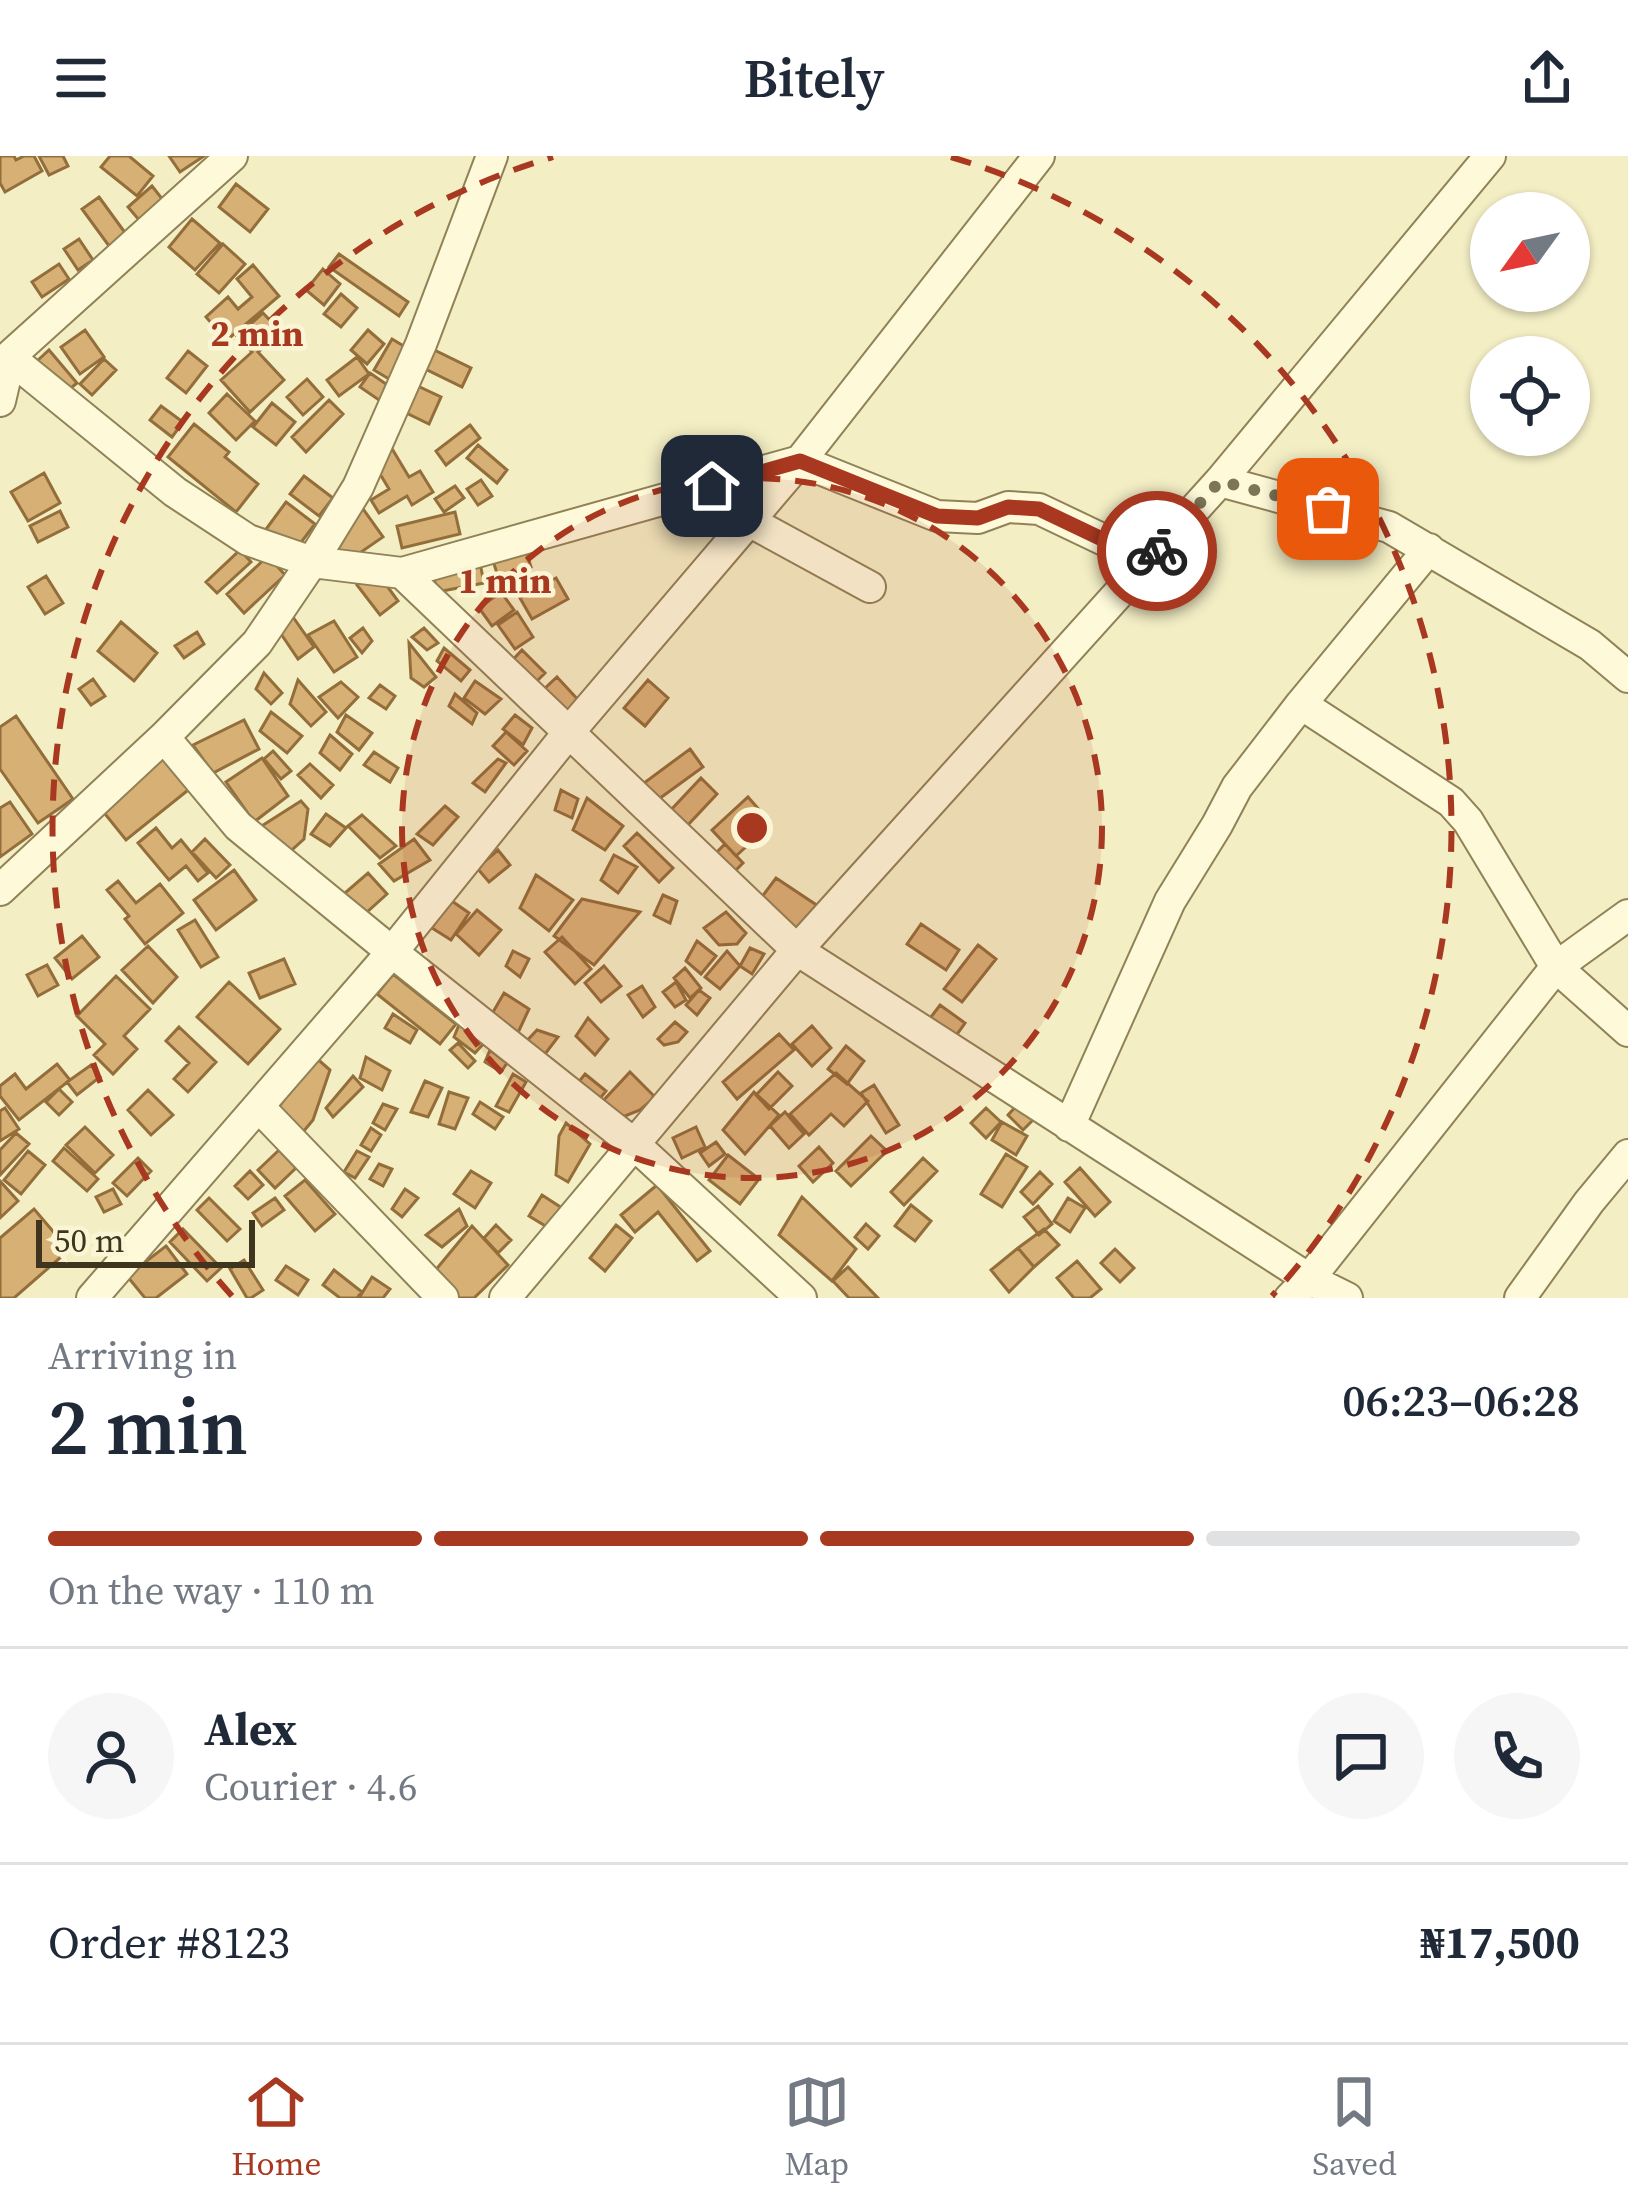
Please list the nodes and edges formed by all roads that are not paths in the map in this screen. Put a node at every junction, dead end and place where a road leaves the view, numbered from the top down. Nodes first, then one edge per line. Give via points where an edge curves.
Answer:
1 (232, 156) edge
2 (492, 156) edge
3 (1490, 156) edge
4 (1023, 161) edge
5 (5, 362) edge
6 (0, 401) edge
7 (800, 461) junction
8 (1220, 481) junction
9 (749, 521) junction
10 (1429, 549) junction
11 (1148, 561) junction
12 (312, 562) junction
13 (402, 573) junction
14 (870, 587) dead end
15 (1628, 677) edge
16 (1300, 704) junction
17 (568, 732) junction
18 (164, 737) junction
19 (0, 890) edge
20 (1628, 915) edge
21 (797, 950) junction
22 (392, 952) junction
23 (1556, 967) junction
24 (1628, 1031) edge
25 (259, 1107) junction
26 (1069, 1126) junction
27 (634, 1144) junction
28 (1628, 1155) edge
29 (1299, 1288) edge
30 (92, 1298) edge
31 (443, 1298) edge
32 (505, 1298) edge
33 (801, 1298) edge
34 (1347, 1298) edge
35 (1520, 1298) edge

1 - 5 street
2 - 12 street via 358,487
3 - 8 street
4 - 7 street
5 - 6 street
5 - 12 street via 248,540
7 - 9 street
7 - 11 street via 937,516 1039,509
7 - 13 street
8 - 10 street via 1364,518
8 - 11 street
9 - 14 street
9 - 17 street
10 - 15 street via 1590,645
10 - 16 street
11 - 21 street
12 - 13 street
12 - 18 street via 257,643
13 - 17 street
16 - 23 street via 1451,802
16 - 26 street via 1237,787 1170,901
17 - 21 street
17 - 22 street
18 - 19 street
18 - 22 street via 238,826
20 - 23 street
21 - 26 street
21 - 27 street
22 - 25 street
22 - 27 street
23 - 24 street
23 - 29 street
25 - 30 street
25 - 31 street
26 - 29 street
27 - 32 street
27 - 33 street
28 - 35 street
29 - 34 street

